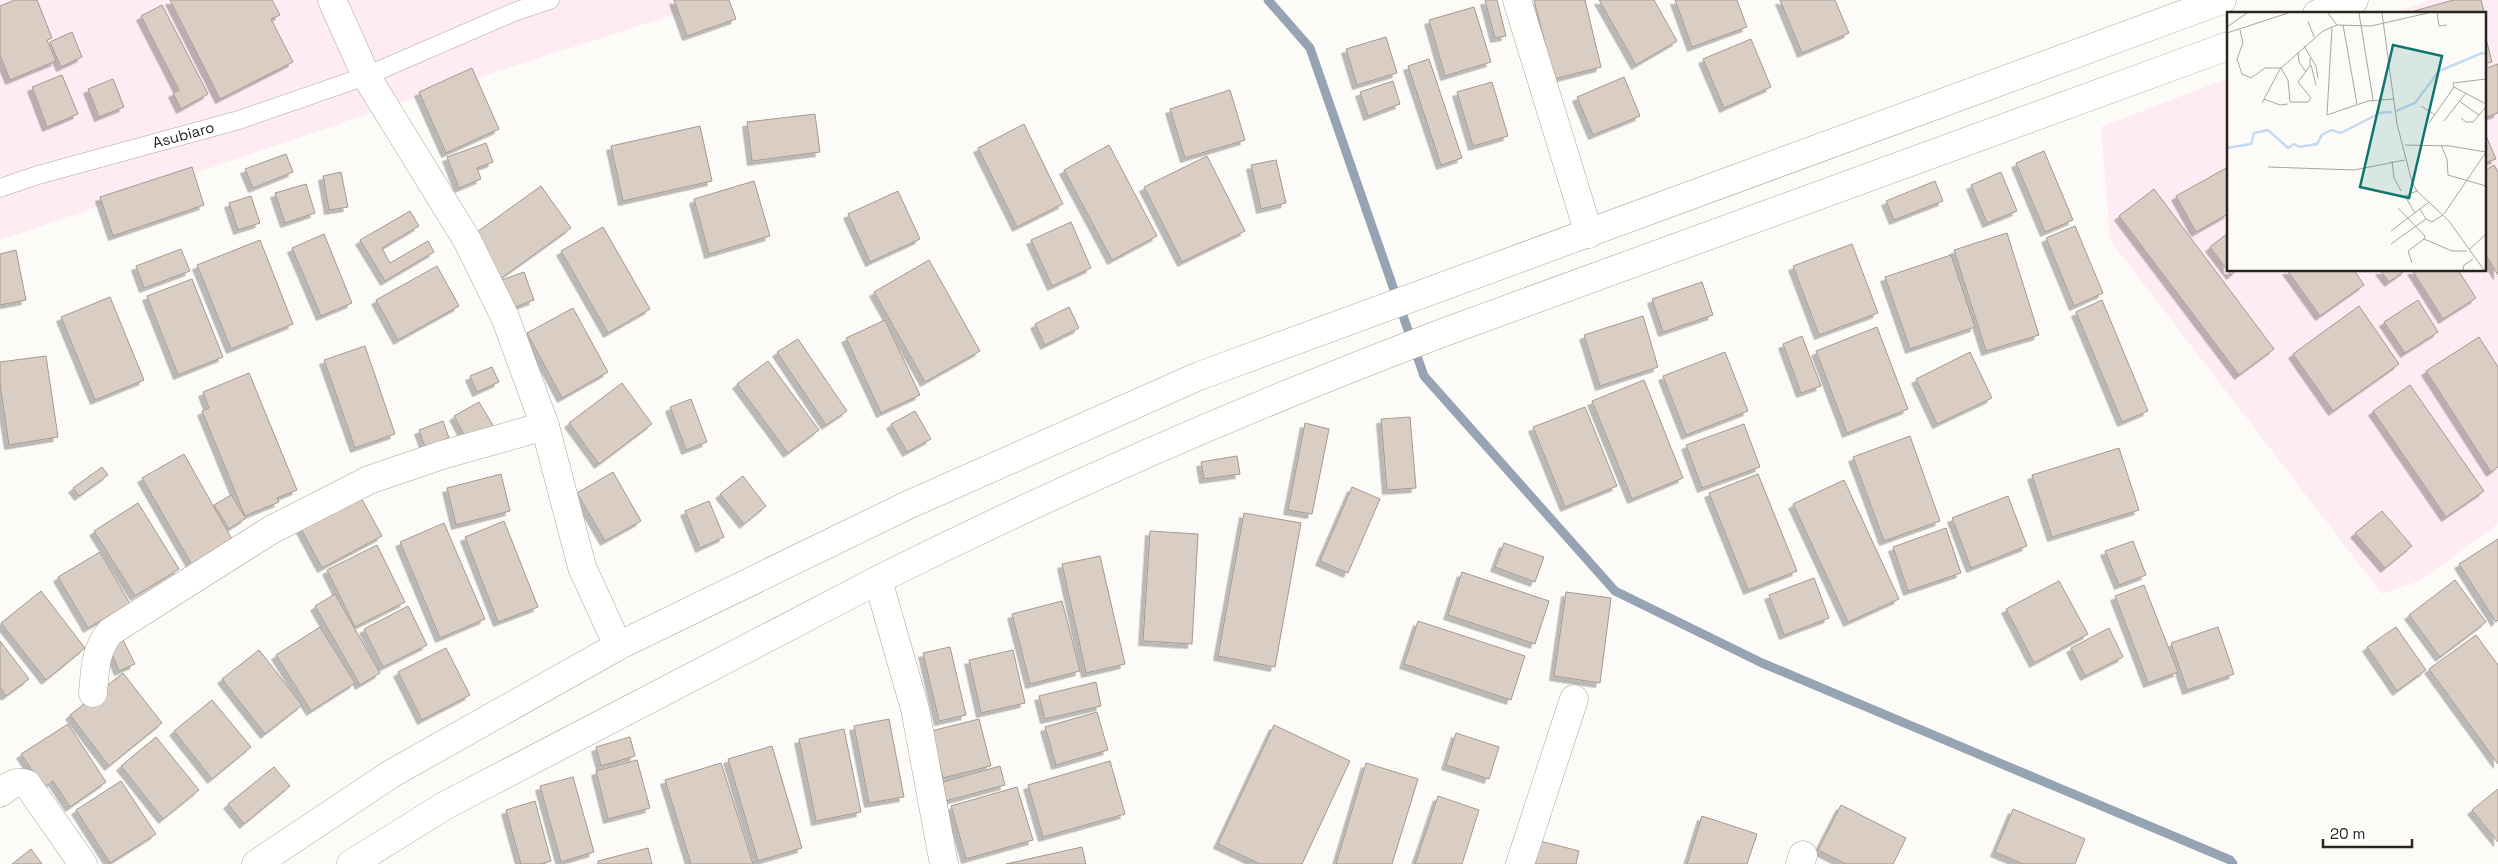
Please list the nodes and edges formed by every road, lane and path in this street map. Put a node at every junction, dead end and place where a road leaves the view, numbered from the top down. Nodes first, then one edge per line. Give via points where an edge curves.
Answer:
1 (332, 0) edge
2 (550, 0) edge
3 (1517, 0) edge
4 (2222, 0) edge
5 (2354, 0) edge
6 (514, 6) edge
7 (2322, 12) edge
8 (2227, 46) edge
9 (366, 76) junction
10 (0, 188) edge
11 (1589, 234) junction
12 (545, 426) junction
13 (878, 580) junction
14 (618, 646) junction
15 (93, 693) dead end
16 (1574, 699) dead end
17 (0, 793) edge
18 (83, 864) edge
19 (256, 864) edge
20 (351, 864) edge
21 (944, 864) edge
22 (1520, 864) edge

1 - 9 main road
2 - 6 lane, Asubiaro
3 - 11 main road
4 - 11 main road
5 - 7 main road
6 - 9 lane, Asubiaro
8 - 13 main road via 1355,366 1180,439
9 - 10 lane, Asubiaro via 239,120
9 - 12 main road via 467,240 505,317
11 - 14 main road via 1200,376 908,505
12 - 14 main road via 582,567
12 - 15 main road via 369,480 271,530 110,632 97,656
13 - 20 main road via 446,805
13 - 21 main road via 915,709
14 - 19 main road via 391,774
16 - 22 main road
17 - 18 main road via 20,781 27,784

